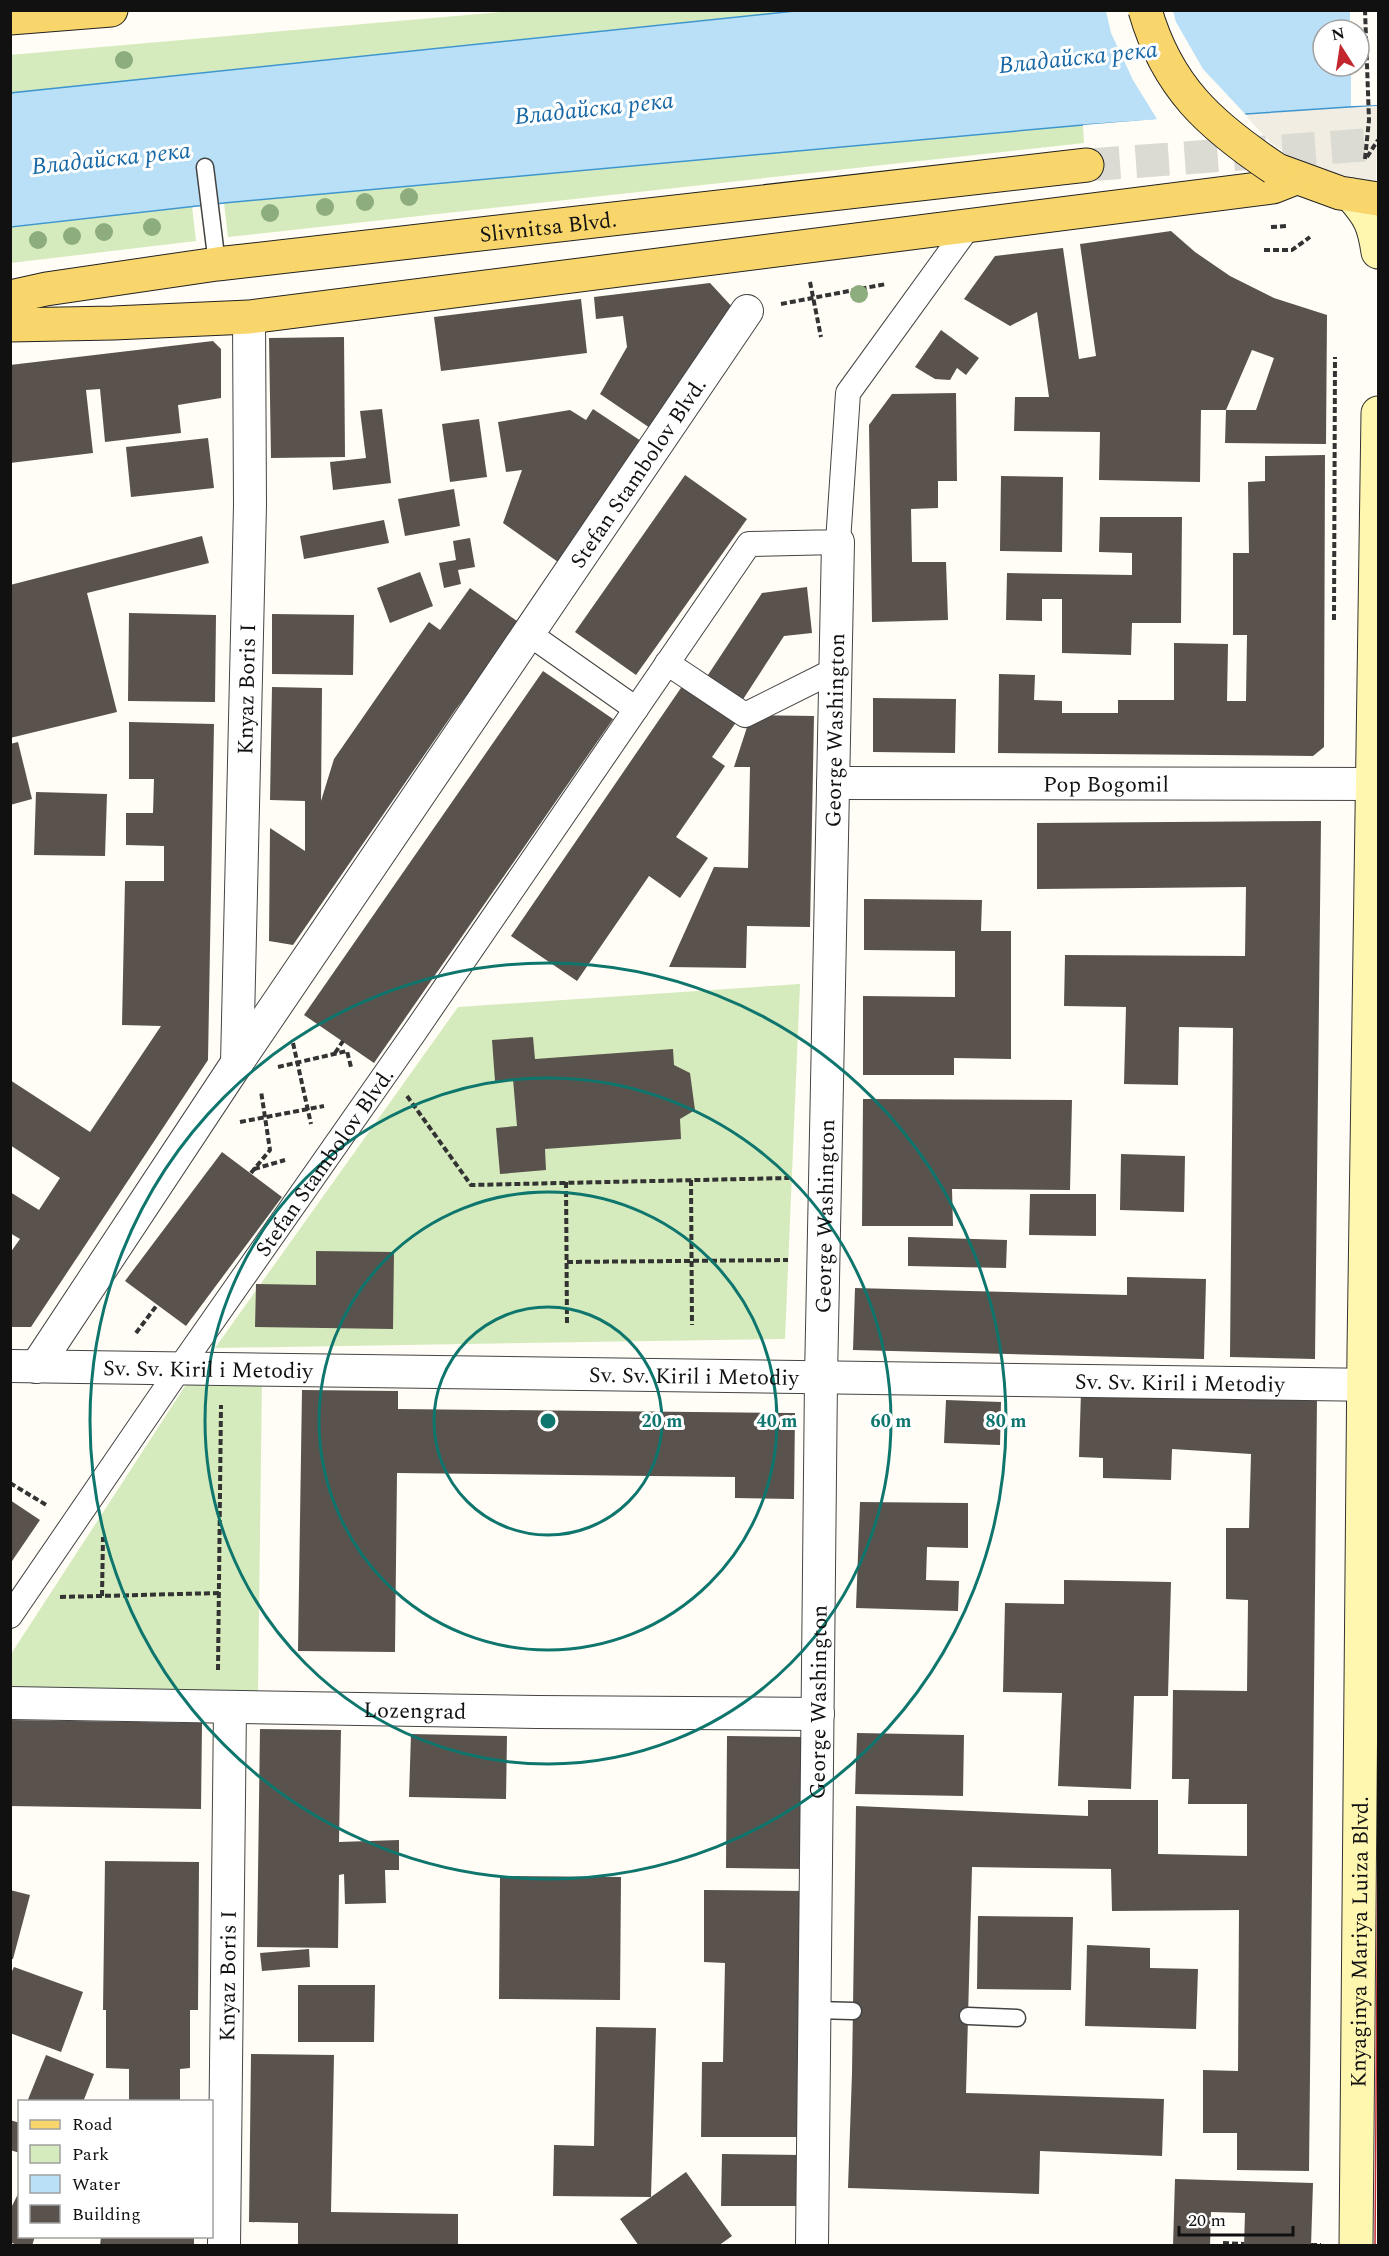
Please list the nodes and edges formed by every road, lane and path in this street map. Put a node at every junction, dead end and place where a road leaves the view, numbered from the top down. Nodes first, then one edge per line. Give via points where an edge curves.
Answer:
1 (111, 10) edge
2 (1145, 10) edge
3 (1365, 10) edge
4 (10, 18) edge
5 (1378, 140) edge
6 (1087, 165) tunnel mouth
7 (205, 167) dead end
8 (1285, 173) junction
9 (1365, 197) edge
10 (969, 226) junction
11 (1310, 237) dead end
12 (1264, 250) dead end
13 (1378, 252) edge
14 (217, 264) junction
15 (934, 275) junction
16 (809, 280) dead end
17 (10, 297) edge
18 (813, 298) junction
19 (747, 311) joint
20 (249, 316) junction
21 (10, 325) edge
22 (821, 337) dead end
23 (1335, 357) dead end
24 (1378, 413) edge
25 (837, 542) junction
26 (1334, 620) dead end
27 (528, 633) junction
28 (667, 663) junction
29 (835, 670) junction
30 (636, 709) junction
31 (833, 783) junction
32 (1376, 784) edge
33 (283, 996) junction
34 (343, 1041) dead end
35 (335, 1054) junction
36 (250, 1058) junction
37 (297, 1062) junction
38 (388, 1070) junction
39 (360, 1104) junction
40 (308, 1109) junction
41 (265, 1117) junction
42 (192, 1131) junction
43 (320, 1167) junction
44 (250, 1173) dead end
45 (796, 1178) dead end
46 (691, 1180) junction
47 (566, 1182) junction
48 (692, 1260) junction
49 (791, 1260) dead end
50 (567, 1262) junction
51 (567, 1323) dead end
52 (692, 1325) dead end
53 (23, 1367) edge
54 (179, 1369) junction
55 (221, 1370) junction
56 (821, 1378) junction
57 (1371, 1385) edge
58 (10, 1483) edge
59 (75, 1522) junction
60 (219, 1593) junction
61 (16, 1607) edge
62 (10, 1703) edge
63 (224, 1707) junction
64 (818, 1714) junction
65 (1369, 1911) edge
66 (815, 2010) junction
67 (853, 2011) dead end
68 (968, 2016) dead end
69 (1017, 2018) dead end
70 (1224, 2243) dead end
71 (1244, 2244) dead end
72 (224, 2246) edge
73 (812, 2246) edge
74 (1356, 2246) edge

1 - 4 main road
2 - 8 main road, bridge via 1152,34 1181,88 1204,115 1233,141
3 - 5 path via 1370,120 1365,159
6 - 14 main road, Slivnitsa Blvd.
7 - 14 lane
8 - 9 main road
8 - 10 main road via 1273,187
9 - 13 main road
10 - 15 street, George Washington
10 - 20 main road
11 - 12 path via 1292,250
14 - 17 main road, Slivnitsa Blvd.
15 - 18 path
15 - 25 street, George Washington via 848,393
16 - 18 path
18 - 19 path
18 - 22 path
19 - 27 street, Stefan Stambolov Blvd.
20 - 21 main road
20 - 36 street, Knyaz Boris I
23 - 26 path
24 - 32 main road, Knyaginya Mariya Luiza Blvd.
25 - 28 street, Stefan Stambolov Blvd. via 749,544
25 - 29 street, George Washington
27 - 30 street
27 - 33 street, Stefan Stambolov Blvd.
28 - 29 street via 745,715
28 - 30 street, Stefan Stambolov Blvd.
29 - 31 street, George Washington
30 - 38 street, Stefan Stambolov Blvd.
31 - 32 street, Pop Bogomil
31 - 56 street, George Washington
32 - 57 main road, Knyaginya Mariya Luiza Blvd.
33 - 36 street, Stefan Stambolov Blvd.
33 - 37 path
34 - 35 path
35 - 37 path
35 - 39 path via 347,1051
36 - 37 path
36 - 41 path
36 - 42 street, Stefan Stambolov Blvd.
37 - 40 path
38 - 39 street, Stefan Stambolov Blvd.
38 - 47 path via 471,1185
39 - 40 path
39 - 43 street, Stefan Stambolov Blvd.
40 - 41 path
40 - 43 path
41 - 42 path
41 - 44 path via 270,1150
42 - 53 street, Stefan Stambolov Blvd.
43 - 54 street, Stefan Stambolov Blvd.
45 - 46 path
46 - 47 path
46 - 48 path
47 - 50 path
48 - 49 path
48 - 50 path
48 - 52 path
50 - 51 path
53 - 54 street, Sv. Sv. Kiril i Metodiy
54 - 55 street, Sv. Sv. Kiril i Metodiy
54 - 59 street, Stefan Stambolov Blvd.
55 - 56 street, Sv. Sv. Kiril i Metodiy
55 - 60 path
56 - 57 street, Sv. Sv. Kiril i Metodiy
56 - 64 street, George Washington
57 - 65 main road, Knyaginya Mariya Luiza Blvd.
58 - 59 path
59 - 61 street, Stefan Stambolov Blvd.
60 - 61 path
60 - 63 path
62 - 63 street, Lozengrad
63 - 64 street, Lozengrad
63 - 72 street, Knyaz Boris I
64 - 66 street, George Washington
65 - 74 main road, Knyaginya Mariya Luiza Blvd.
66 - 67 lane
66 - 73 street, George Washington
68 - 69 lane
70 - 71 path

